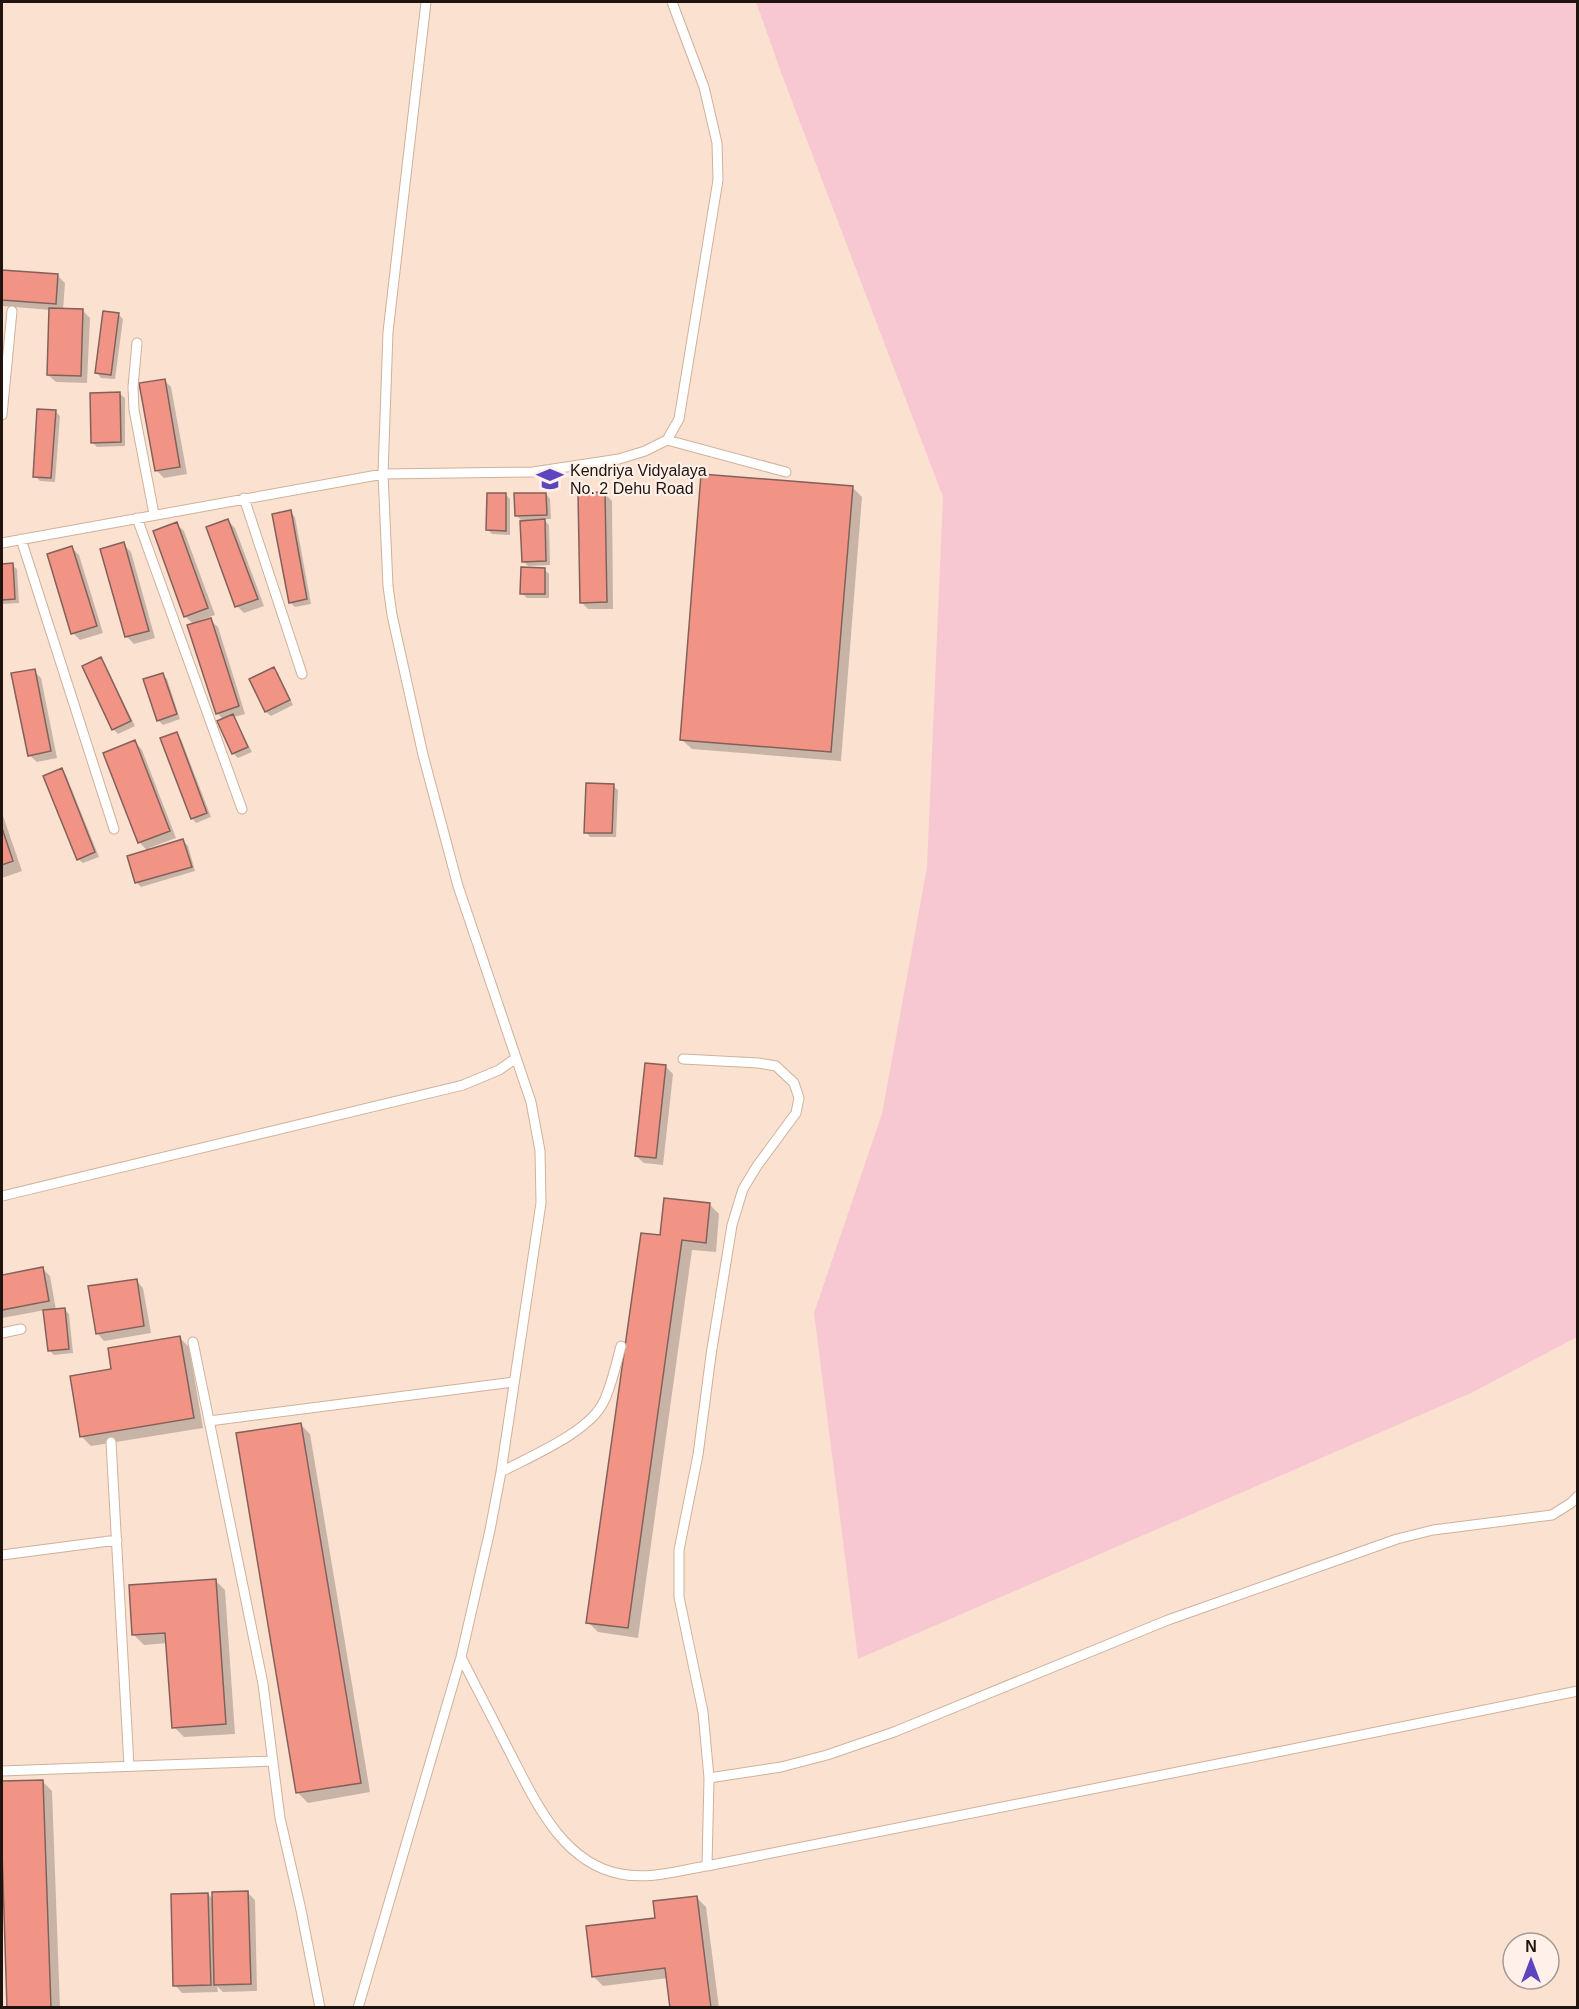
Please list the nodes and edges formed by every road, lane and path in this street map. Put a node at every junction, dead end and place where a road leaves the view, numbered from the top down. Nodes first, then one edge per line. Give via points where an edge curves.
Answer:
1 (426, 2) edge
2 (672, 2) edge
3 (12, 311) dead end
4 (137, 344) dead end
5 (2, 415) edge
6 (667, 440) junction
7 (786, 472) dead end
8 (382, 474) junction
9 (244, 498) junction
10 (154, 514) junction
11 (137, 518) junction
12 (21, 539) junction
13 (2, 543) edge
14 (302, 674) dead end
15 (242, 809) dead end
16 (114, 829) dead end
17 (516, 1058) junction
18 (683, 1059) dead end
19 (2, 1196) edge
20 (21, 1329) dead end
21 (2, 1333) edge
22 (194, 1342) dead end
23 (621, 1346) dead end
24 (514, 1383) junction
25 (209, 1421) junction
26 (111, 1442) dead end
27 (501, 1472) junction
28 (1578, 1496) edge
29 (117, 1540) junction
30 (2, 1555) edge
31 (461, 1657) junction
32 (1578, 1691) edge
33 (273, 1761) junction
34 (129, 1766) junction
35 (2, 1771) edge
36 (709, 1778) junction
37 (707, 1866) junction
38 (320, 2007) edge
39 (358, 2007) edge

1 - 8 lane via 388,332
2 - 6 lane via 704,87 717,143 718,180 679,419
3 - 5 lane
4 - 10 lane via 134,410
6 - 7 lane
6 - 8 lane via 619,459 533,472
8 - 9 lane
8 - 17 lane via 392,615 423,755 458,886
9 - 10 lane
9 - 14 lane
10 - 11 lane
11 - 12 lane
11 - 15 lane
12 - 13 lane
12 - 16 lane
17 - 19 lane via 463,1085
17 - 24 lane via 531,1102 540,1151 541,1203
18 - 36 lane via 776,1066 794,1083 799,1098 796,1113 785,1131 743,1188 732,1225 698,1455 679,1550 679,1597 703,1712
20 - 21 lane
22 - 25 lane
23 - 27 lane via 603,1403 591,1418 579,1430
24 - 25 lane
24 - 27 lane
25 - 33 lane via 263,1684
26 - 29 lane
27 - 31 lane
28 - 36 lane via 1552,1515 1433,1530 1397,1539 1168,1620 894,1732 781,1767
29 - 30 lane
29 - 34 lane
31 - 37 lane via 534,1799 564,1841 584,1858 624,1875
31 - 39 lane
32 - 37 lane
33 - 34 lane
33 - 38 lane via 280,1818
34 - 35 lane
36 - 37 lane

